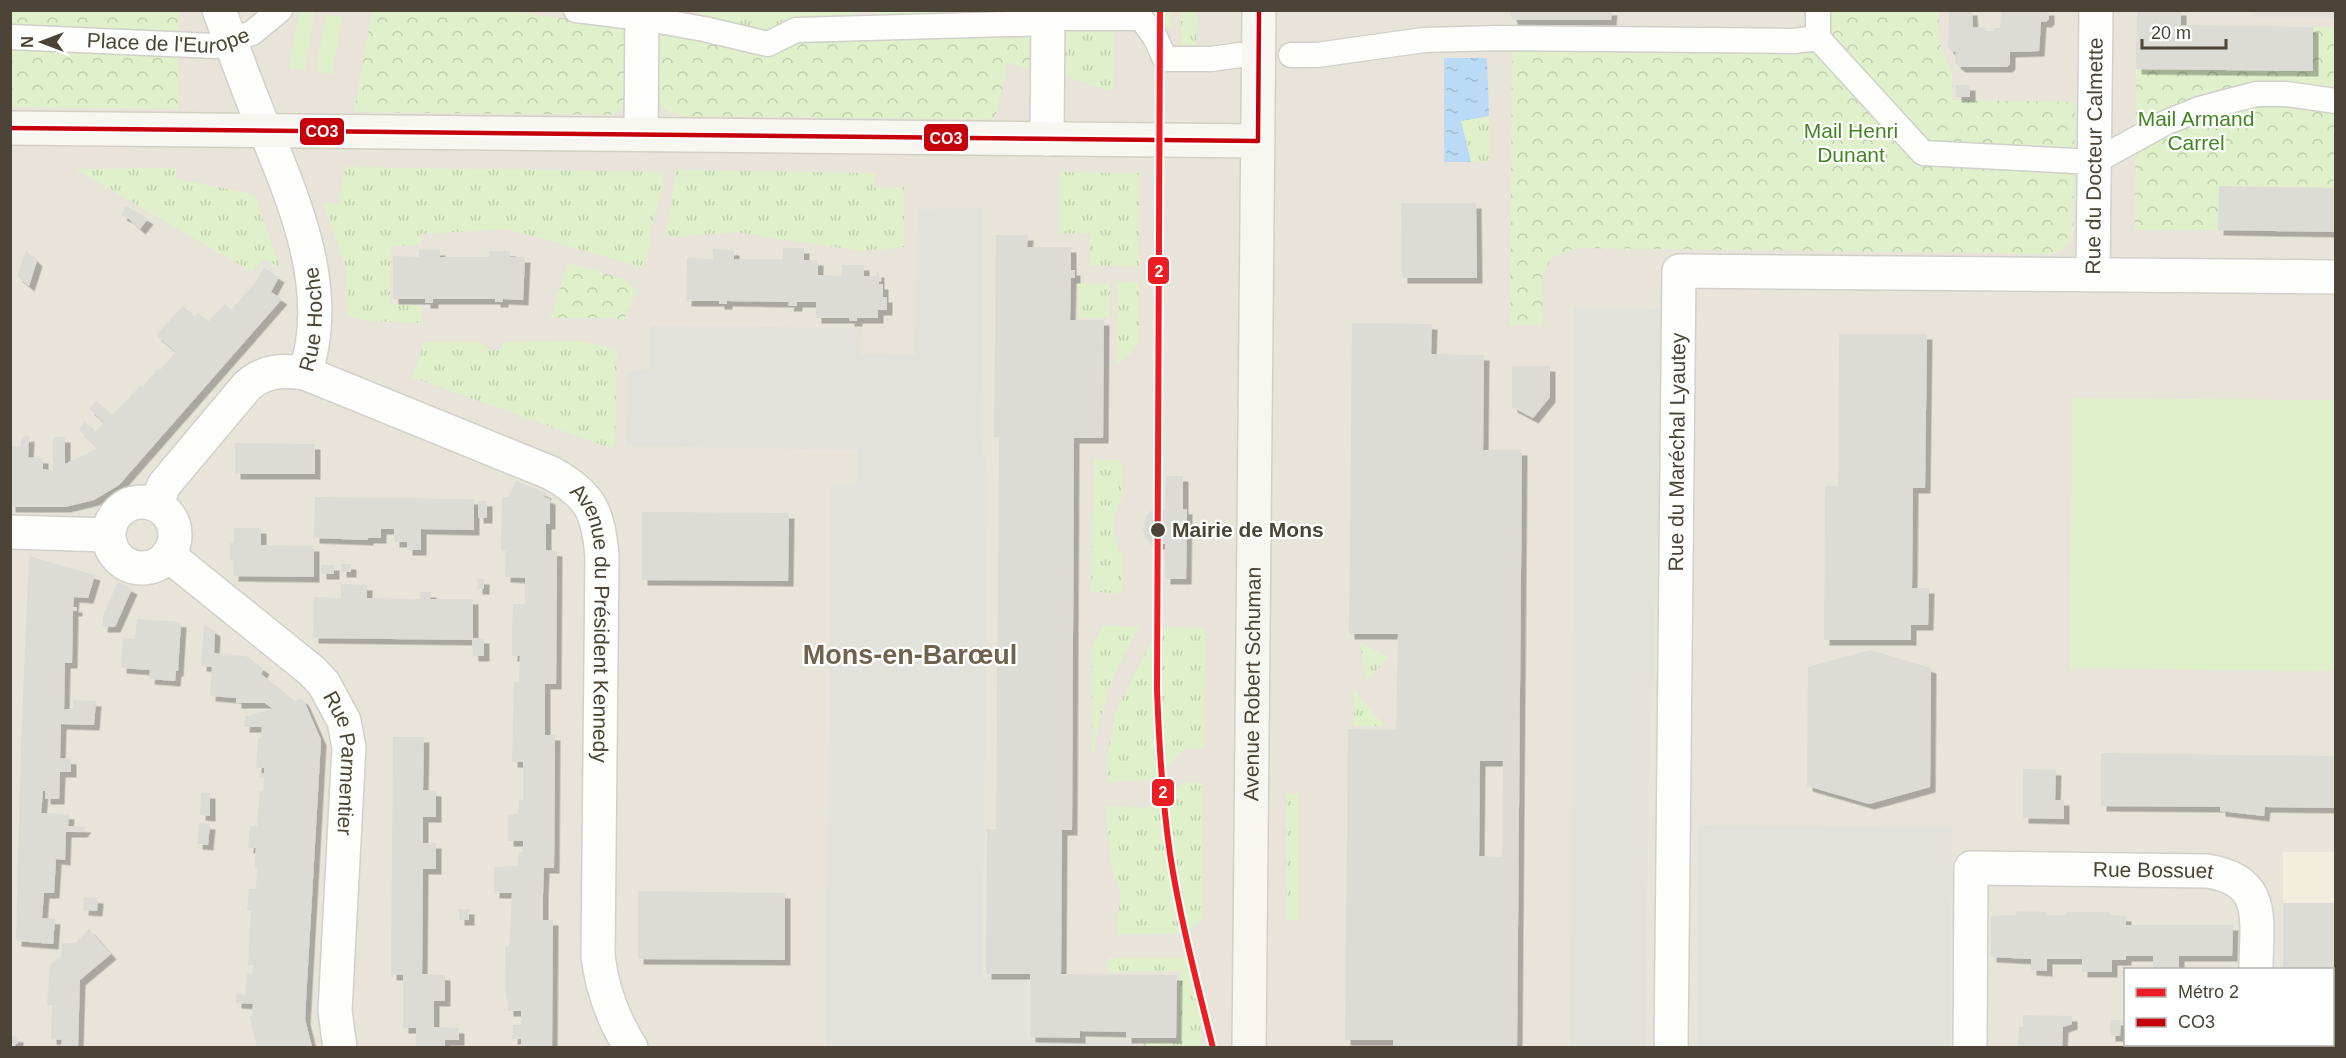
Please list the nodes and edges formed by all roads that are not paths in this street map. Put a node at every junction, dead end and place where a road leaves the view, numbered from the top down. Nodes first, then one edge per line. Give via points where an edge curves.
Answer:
1 (280, 10) edge
2 (576, 10) edge
3 (1259, 10) edge
4 (1818, 10) edge
5 (2096, 10) edge
6 (642, 14) edge
7 (1048, 17) edge
8 (224, 25) edge
9 (10, 37) edge
10 (1818, 38) junction
11 (1240, 55) dead end
12 (1291, 55) dead end
13 (2336, 101) edge
14 (10, 128) edge
15 (265, 131) junction
16 (641, 135) junction
17 (1047, 139) junction
18 (1258, 141) junction
19 (2094, 162) junction
20 (2093, 274) junction
21 (2336, 277) edge
22 (305, 373) junction
23 (156, 505) junction
24 (10, 532) edge
25 (108, 535) junction
26 (168, 555) junction
27 (2256, 968) edge
28 (340, 1047) edge
29 (631, 1047) edge
30 (1249, 1047) edge
31 (1671, 1047) edge
32 (1970, 1047) edge

1 - 8 street, Place de l'Europe via 252,33
2 - 6 street
3 - 18 main road, Avenue Robert Schuman
4 - 10 street
5 - 19 street, Rue du Docteur Calmette
6 - 7 street via 768,44 796,30
6 - 16 street
7 - 11 street via 1141,18 1165,59
7 - 17 street
8 - 9 street, Place de l'Europe via 215,46
8 - 15 street, Rue Hoche
10 - 12 street via 1424,40
10 - 19 street via 1923,153
13 - 19 street via 2286,94 2257,94 2229,101 2165,123
14 - 15 main road
15 - 16 main road
15 - 22 street, Rue Hoche via 303,236 312,274 315,330
16 - 17 main road
17 - 18 main road
18 - 30 main road, Avenue Robert Schuman
19 - 20 street, Rue du Docteur Calmette
20 - 21 street, Rue du Docteur Calmette
20 - 31 street, Rue du Maréchal Lyautey via 1679,271
22 - 23 street, Rue Hoche via 269,372 247,386 164,485
22 - 29 street, Avenue du Président Kennedy via 552,473 579,490 589,504 602,556 598,956 606,996
23 - 25 street via 140,502 124,507 113,519
23 - 26 street via 174,527 174,542
24 - 25 street
25 - 26 street via 114,553 134,567 153,566
26 - 28 street, Rue Parmentier via 312,671 333,698 344,721 349,748 336,987
27 - 32 street, Rue Bossuet via 2254,903 2243,884 2231,877 2207,871 1971,868

